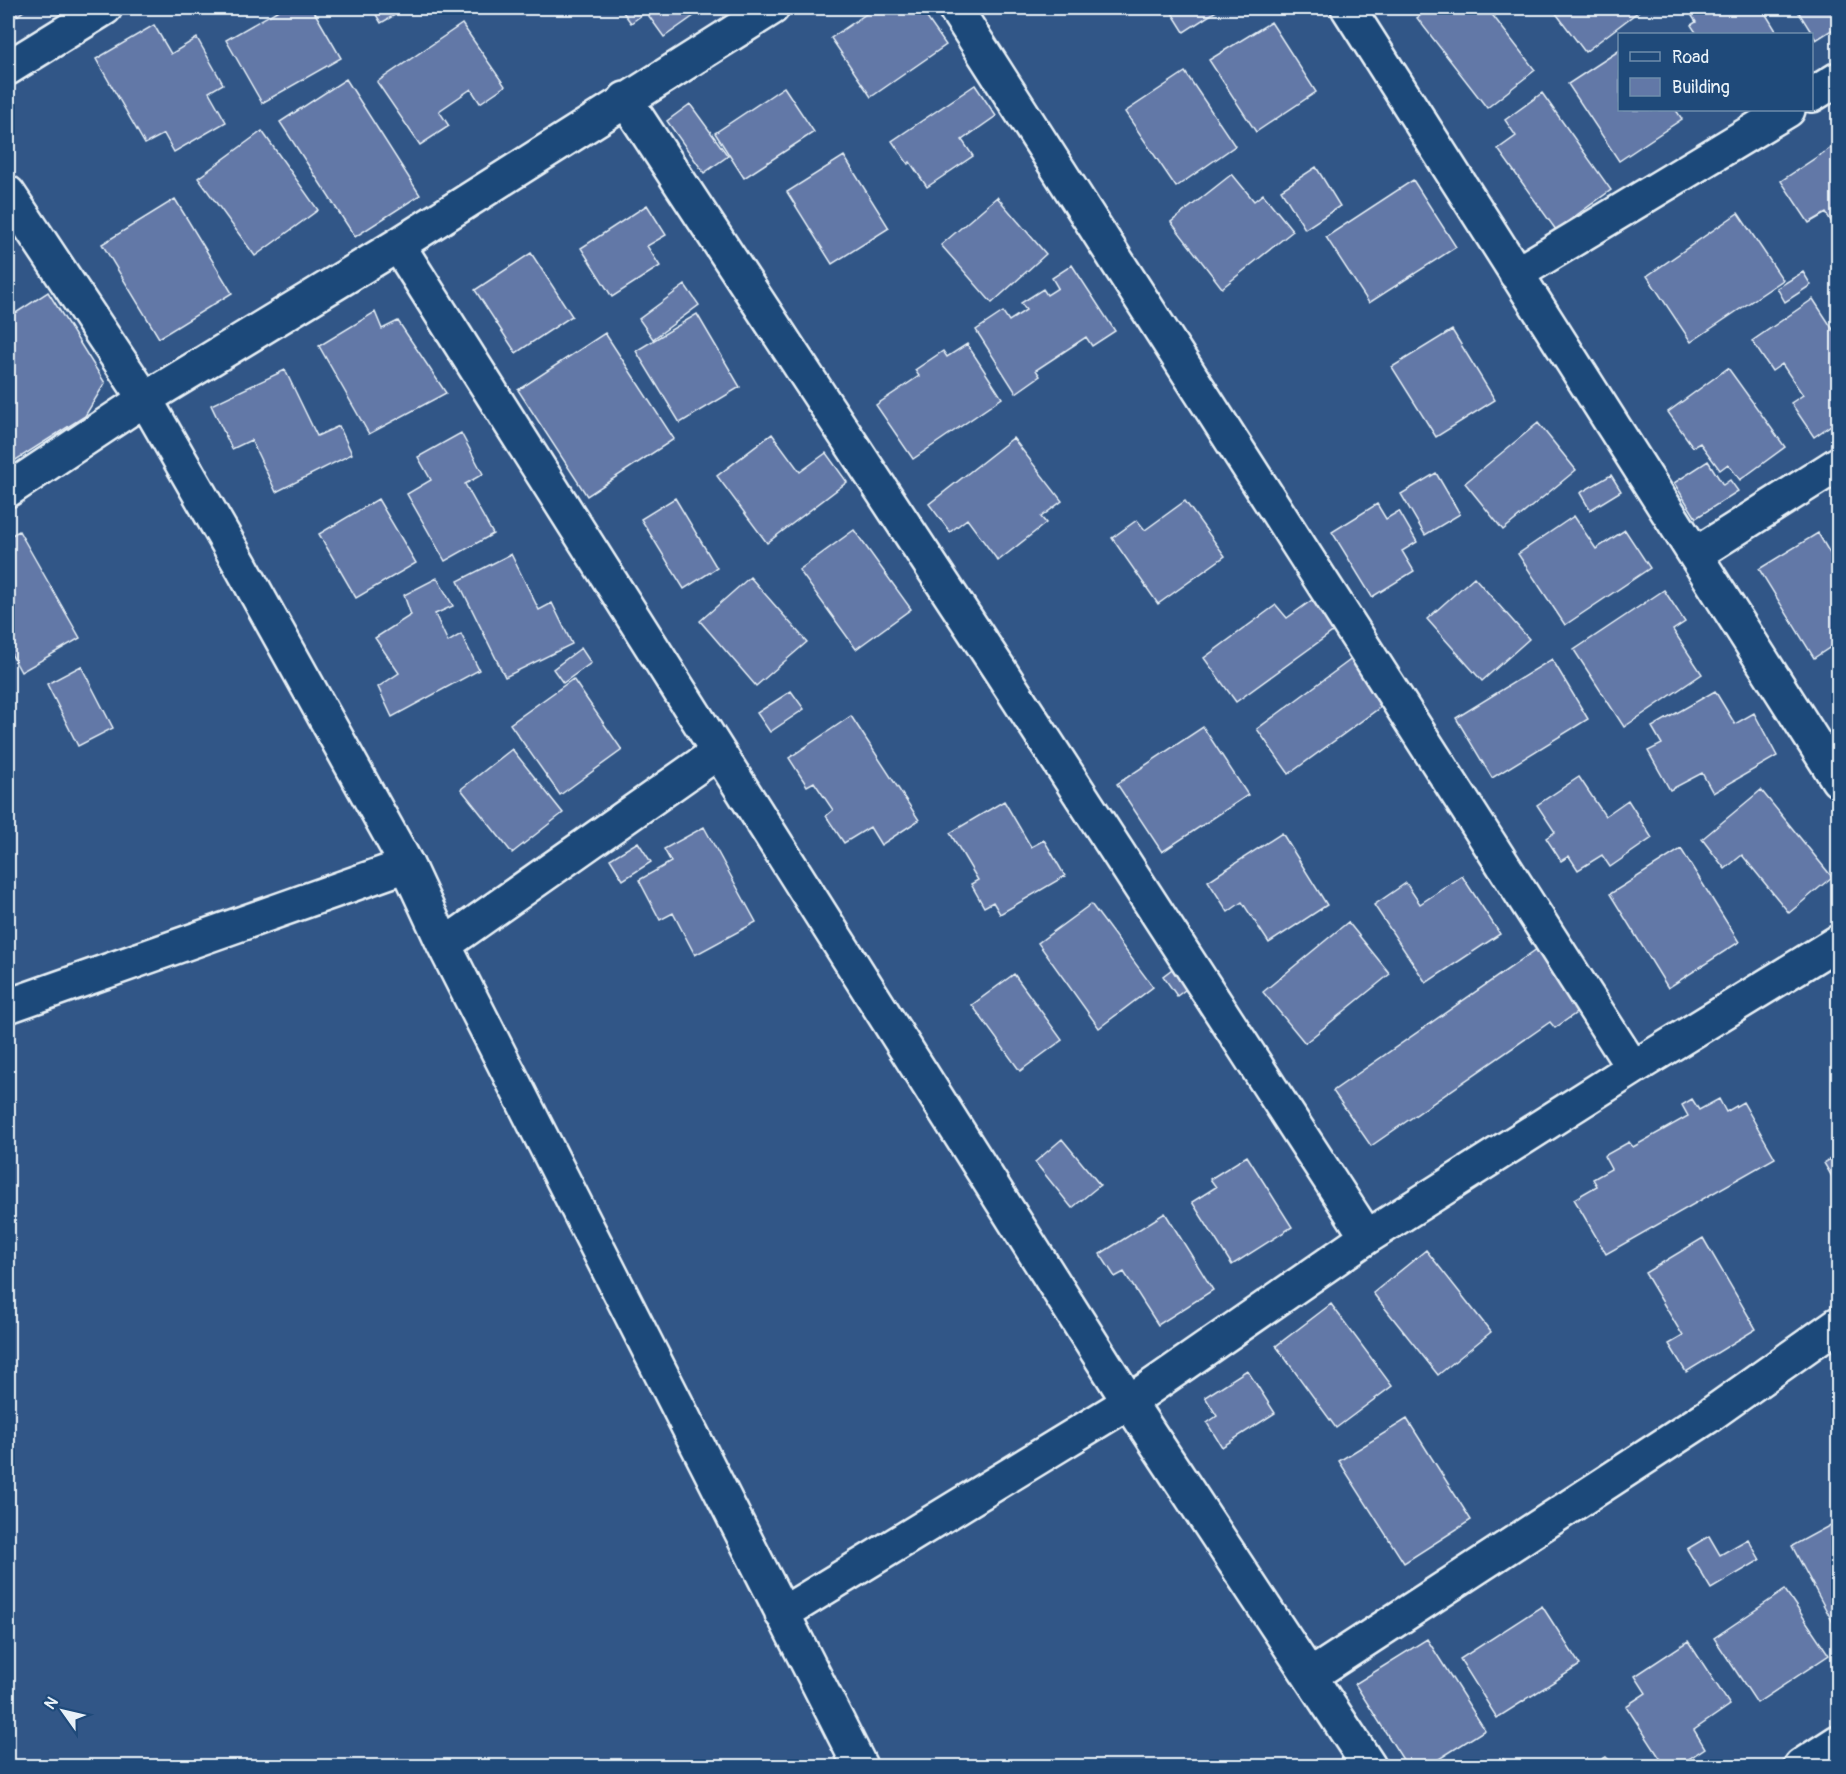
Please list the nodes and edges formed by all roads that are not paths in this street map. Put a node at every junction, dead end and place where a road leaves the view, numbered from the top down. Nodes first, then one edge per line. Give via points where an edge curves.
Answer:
1 (105, 8) edge
2 (772, 8) edge
3 (955, 8) edge
4 (1348, 8) edge
5 (8, 68) edge
6 (1839, 79) edge
7 (1813, 94) edge
8 (625, 99) junction
9 (1786, 111) edge
10 (8, 193) edge
11 (398, 245) junction
12 (1516, 274) junction
13 (145, 399) junction
14 (1839, 464) edge
15 (8, 490) edge
16 (1696, 554) junction
17 (718, 752) junction
18 (1839, 780) edge
19 (407, 865) junction
20 (1839, 942) edge
21 (444, 945) junction
22 (8, 1006) edge
23 (1633, 1068) junction
24 (1367, 1237) junction
25 (1839, 1324) edge
26 (1129, 1402) junction
27 (782, 1614) junction
28 (1310, 1677) junction
29 (1839, 1742) edge
30 (860, 1767) edge
31 (1369, 1767) edge
32 (1802, 1767) edge

1 - 5 street
2 - 8 street
3 - 23 street
4 - 12 street
6 - 7 street
8 - 11 street
8 - 24 street
9 - 12 street
10 - 13 street
11 - 13 street
11 - 17 street
12 - 16 street
13 - 15 street
13 - 19 street
14 - 16 street
16 - 18 street
17 - 21 street
17 - 26 street
19 - 21 street
19 - 22 street
20 - 23 street
21 - 27 street
23 - 24 street
24 - 26 street
25 - 28 street via 1707,1417
26 - 27 street
26 - 28 street
27 - 30 street
28 - 31 street
29 - 32 street

